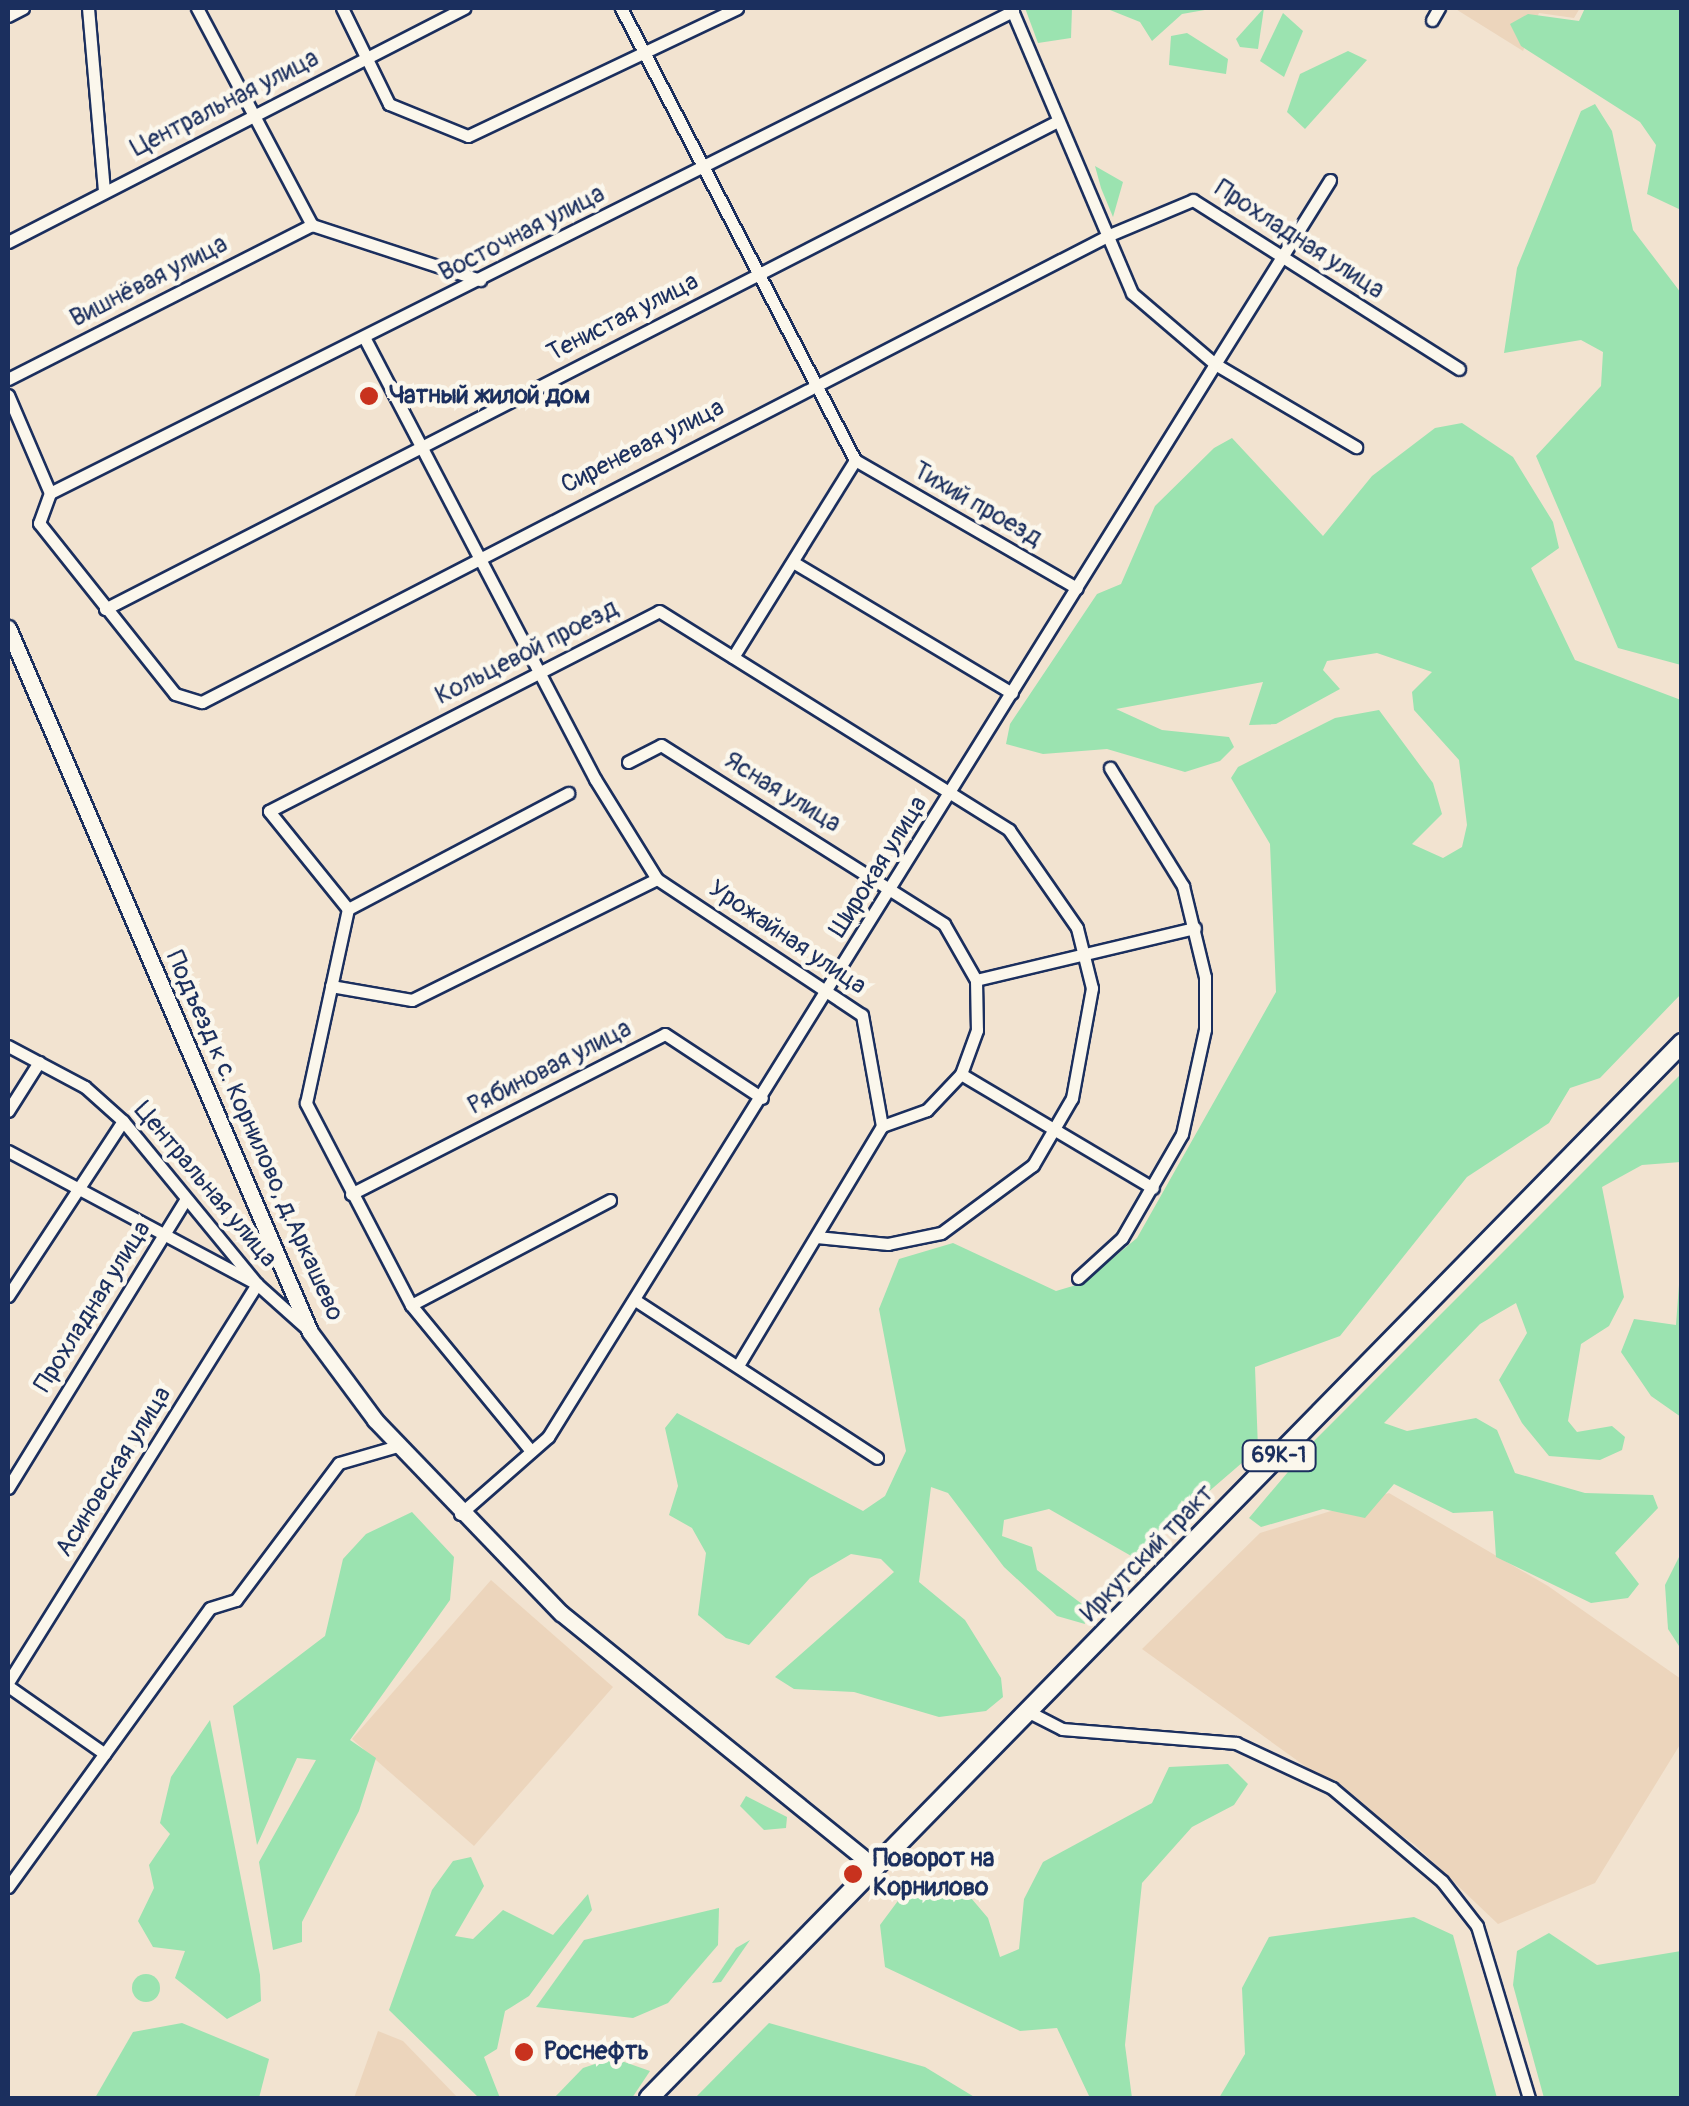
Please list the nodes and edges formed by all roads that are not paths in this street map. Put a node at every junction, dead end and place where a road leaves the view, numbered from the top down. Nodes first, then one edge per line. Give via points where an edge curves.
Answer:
1 (23, 8) edge
2 (88, 8) edge
3 (197, 8) edge
4 (342, 8) edge
5 (464, 8) edge
6 (621, 8) edge
7 (737, 8) edge
8 (1440, 8) edge
9 (1012, 9) edge
10 (8, 16) edge
11 (1432, 20) dead end
12 (644, 54) junction
13 (366, 59) junction
14 (254, 114) junction
15 (1056, 122) junction
16 (703, 166) junction
17 (1330, 180) dead end
18 (104, 191) junction
19 (312, 225) junction
20 (1106, 236) junction
21 (8, 242) edge
22 (1282, 256) junction
23 (758, 277) junction
24 (480, 280) junction
25 (366, 339) junction
26 (1215, 364) junction
27 (1459, 370) dead end
28 (8, 378) edge
29 (814, 386) junction
30 (8, 395) edge
31 (1356, 447) dead end
32 (423, 448) junction
33 (856, 460) junction
34 (50, 493) junction
35 (477, 556) junction
36 (793, 562) junction
37 (1077, 588) junction
38 (105, 609) junction
39 (8, 628) edge
40 (733, 657) junction
41 (543, 669) junction
42 (1012, 693) junction
43 (628, 762) dead end
44 (1110, 768) dead end
45 (951, 792) junction
46 (568, 793) dead end
47 (657, 878) junction
48 (894, 886) junction
49 (348, 910) junction
50 (1195, 928) junction
51 (1084, 954) junction
52 (976, 980) junction
53 (331, 986) junction
54 (830, 989) junction
55 (1682, 1044) edge
56 (8, 1046) edge
57 (39, 1062) junction
58 (961, 1074) junction
59 (762, 1098) junction
60 (8, 1111) edge
61 (122, 1121) junction
62 (882, 1126) junction
63 (1054, 1130) junction
64 (8, 1151) edge
65 (76, 1186) junction
66 (1153, 1188) junction
67 (352, 1194) junction
68 (185, 1200) junction
69 (610, 1200) dead end
70 (164, 1234) junction
71 (816, 1237) junction
72 (1078, 1278) dead end
73 (256, 1284) junction
74 (8, 1296) edge
75 (634, 1300) junction
76 (410, 1305) junction
77 (310, 1332) junction
78 (738, 1366) junction
79 (398, 1446) junction
80 (532, 1451) junction
81 (877, 1458) dead end
82 (8, 1488) edge
83 (459, 1514) junction
84 (8, 1685) edge
85 (1029, 1712) junction
86 (105, 1754) junction
87 (876, 1868) junction
88 (8, 1887) edge
89 (650, 2098) edge
90 (1528, 2098) edge

1 - 10 street
2 - 18 street
3 - 14 street
4 - 13 street
5 - 13 street, Центральная улица
6 - 12 street
7 - 12 street
8 - 11 street
9 - 15 street
9 - 16 street, Восточная улица
12 - 13 street via 468,136 401,114
12 - 16 street
13 - 14 street, Центральная улица
14 - 18 street, Центральная улица
14 - 19 street
15 - 20 street
15 - 23 street, Тенистая улица
16 - 23 street
16 - 24 street, Восточная улица
17 - 22 street, Широкая улица
18 - 21 street, Центральная улица
19 - 24 street
19 - 28 street, Вишнёвая улица
20 - 22 street, Прохладная улица via 1194,200
20 - 26 street via 1132,293
20 - 29 street, Сиреневая улица
22 - 26 street, Широкая улица
22 - 27 street, Прохладная улица
23 - 29 street
23 - 32 street, Тенистая улица
24 - 25 street, Восточная улица
25 - 32 street
25 - 34 street, Восточная улица
26 - 31 street
26 - 37 street, Широкая улица
29 - 33 street
29 - 35 street, Сиреневая улица
30 - 34 street
32 - 35 street
32 - 38 street, Тенистая улица
33 - 36 street
33 - 37 street, Тихий проезд
34 - 38 street via 40,523
35 - 38 street, Сиреневая улица via 202,702 175,694
35 - 41 street
36 - 40 street
36 - 42 street
37 - 42 street, Широкая улица
39 - 77 street, Подъезд к с. Корнилово, д.Аркашево
40 - 41 street, Кольцевой проезд via 659,611
40 - 45 street, Кольцевой проезд
41 - 47 street via 595,779
41 - 49 street, Кольцевой проезд via 269,810
42 - 45 street, Широкая улица
43 - 48 street, Ясная улица via 661,746
44 - 50 street via 1164,848
45 - 48 street, Широкая улица
45 - 51 street, Кольцевой проезд via 1010,830 1050,878
46 - 49 street
47 - 53 street via 412,1000
47 - 54 street, Урожайная улица
48 - 52 street, Ясная улица via 944,924
48 - 54 street, Широкая улица
49 - 53 street
50 - 51 street
50 - 66 street via 1205,977 1198,1080
51 - 52 street
51 - 63 street, Кольцевой проезд via 1088,1045
52 - 58 street, Ясная улица via 977,1030
53 - 67 street via 306,1102
54 - 59 street, Широкая улица
54 - 62 street, Урожайная улица via 862,1016
55 - 85 main road, Иркутский тракт / 69К-1
56 - 57 street, Центральная улица
57 - 60 street
57 - 61 street, Центральная улица
58 - 62 street, Ясная улица via 927,1110
58 - 63 street
59 - 67 street, Рябиновая улица via 665,1034
59 - 75 street, Широкая улица
61 - 65 street
61 - 68 street, Центральная улица
62 - 71 street
63 - 66 street
63 - 71 street, Кольцевой проезд via 1033,1165 988,1207 941,1233 888,1244
64 - 65 street
65 - 70 street
65 - 74 street
66 - 72 street via 1122,1238
67 - 76 street
68 - 70 street, Прохладная улица
68 - 73 street, Центральная улица
69 - 76 street
70 - 73 street
70 - 82 street, Прохладная улица
71 - 78 street
73 - 77 street, Центральная улица
73 - 84 street, Асиновская улица
75 - 78 street
75 - 80 street, Широкая улица
76 - 80 street
77 - 79 street, Подъезд к с. Корнилово, д.Аркашево
78 - 81 street
79 - 83 street, Подъезд к с. Корнилово, д.Аркашево
79 - 86 street via 339,1463 236,1600 210,1608
80 - 83 street, Широкая улица
83 - 87 street, Подъезд к с. Корнилово, д.Аркашево via 562,1614
84 - 86 street
85 - 87 main road, Иркутский тракт / 69К-1
85 - 90 street via 1062,1729 1236,1744 1332,1788 1442,1881 1477,1926
86 - 88 street
87 - 89 main road, Иркутский тракт / 69К-1

